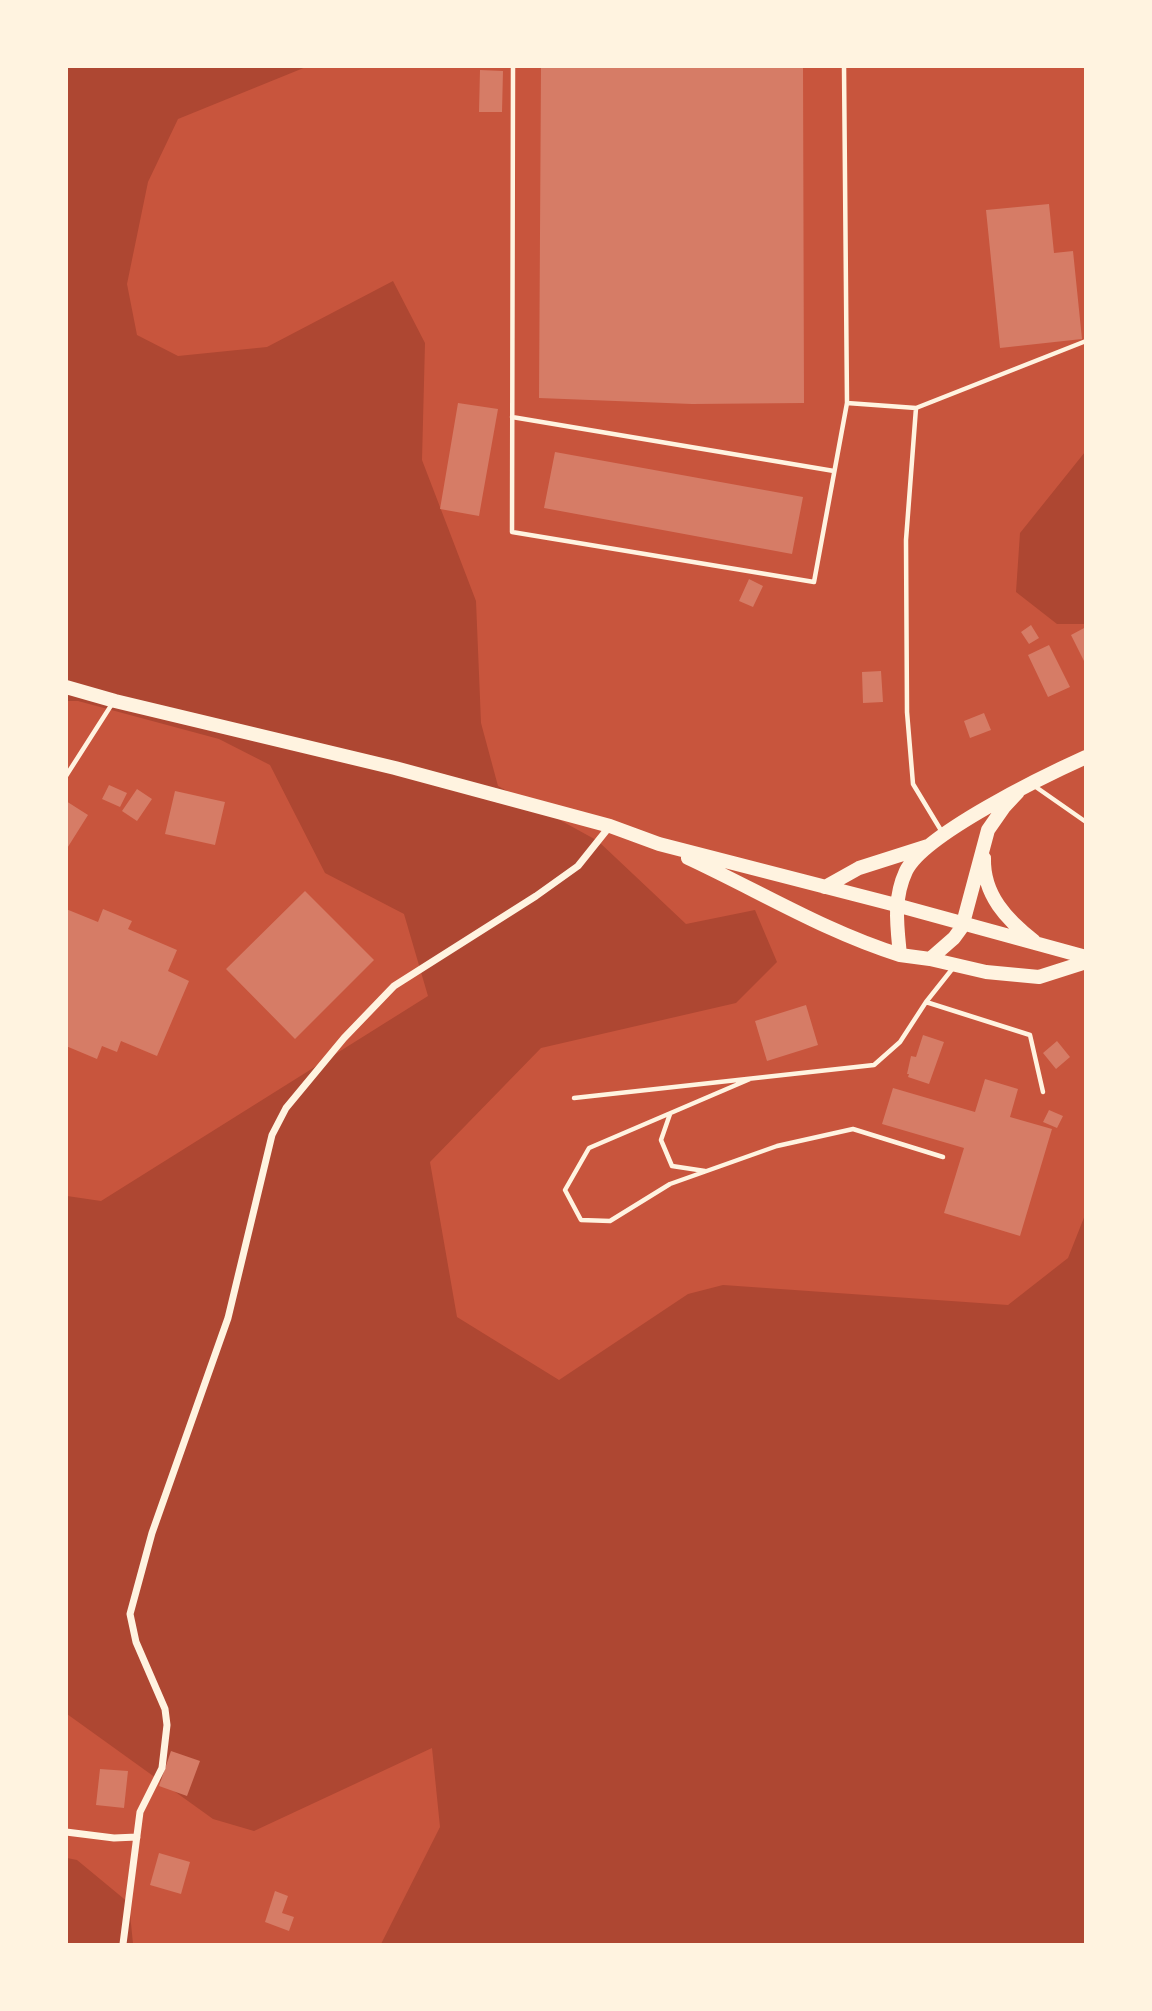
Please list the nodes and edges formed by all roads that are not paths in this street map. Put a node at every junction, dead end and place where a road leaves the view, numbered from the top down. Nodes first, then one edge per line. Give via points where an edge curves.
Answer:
1 (513, 66) edge
2 (844, 66) edge
3 (1086, 341) edge
4 (848, 403) junction
5 (916, 408) junction
6 (512, 418) junction
7 (834, 471) junction
8 (66, 687) edge
9 (115, 701) junction
10 (1086, 757) edge
11 (66, 776) edge
12 (1032, 785) junction
13 (1017, 792) junction
14 (1086, 822) edge
15 (610, 826) junction
16 (988, 830) junction
17 (943, 835) junction
18 (659, 844) junction
19 (929, 845) junction
20 (825, 887) junction
21 (896, 905) junction
22 (962, 923) junction
23 (1041, 946) junction
24 (900, 955) junction
25 (930, 959) junction
26 (1086, 960) edge
27 (956, 965) junction
28 (926, 1002) junction
29 (750, 1079) junction
30 (1043, 1092) dead end
31 (574, 1098) dead end
32 (670, 1113) junction
33 (943, 1157) dead end
34 (707, 1171) junction
35 (66, 1832) edge
36 (137, 1837) junction
37 (123, 1944) edge

1 - 6 lane
2 - 4 lane
3 - 5 lane
4 - 5 lane
4 - 7 lane
5 - 17 lane via 906,540 907,712 914,784
6 - 7 lane
6 - 7 lane via 512,532 814,582
8 - 9 main road
9 - 11 lane
9 - 15 main road via 395,768
10 - 12 main road
12 - 13 main road
12 - 14 lane
13 - 16 main road
13 - 17 main road
15 - 18 main road
15 - 36 street via 578,866 394,986 286,1108 272,1135 228,1318 152,1533 130,1614 167,1725 162,1768 140,1812
16 - 22 main road
16 - 23 main road via 984,873 989,888 1011,923
17 - 19 main road
18 - 20 main road
18 - 24 main road via 799,914
19 - 20 main road via 859,868
19 - 21 main road via 907,869
20 - 21 main road
21 - 22 main road
21 - 24 main road
22 - 23 main road
22 - 25 main road via 954,938
23 - 26 main road
24 - 25 main road
25 - 27 main road
26 - 27 main road via 1039,977
27 - 28 lane
28 - 29 lane via 900,1042 874,1065
28 - 30 lane via 1030,1035
29 - 31 lane
29 - 32 lane
32 - 34 lane via 661,1140 672,1166
32 - 34 lane via 589,1148 565,1190 581,1220 610,1221 670,1184
33 - 34 lane via 853,1129 777,1146
35 - 36 street
36 - 37 street

